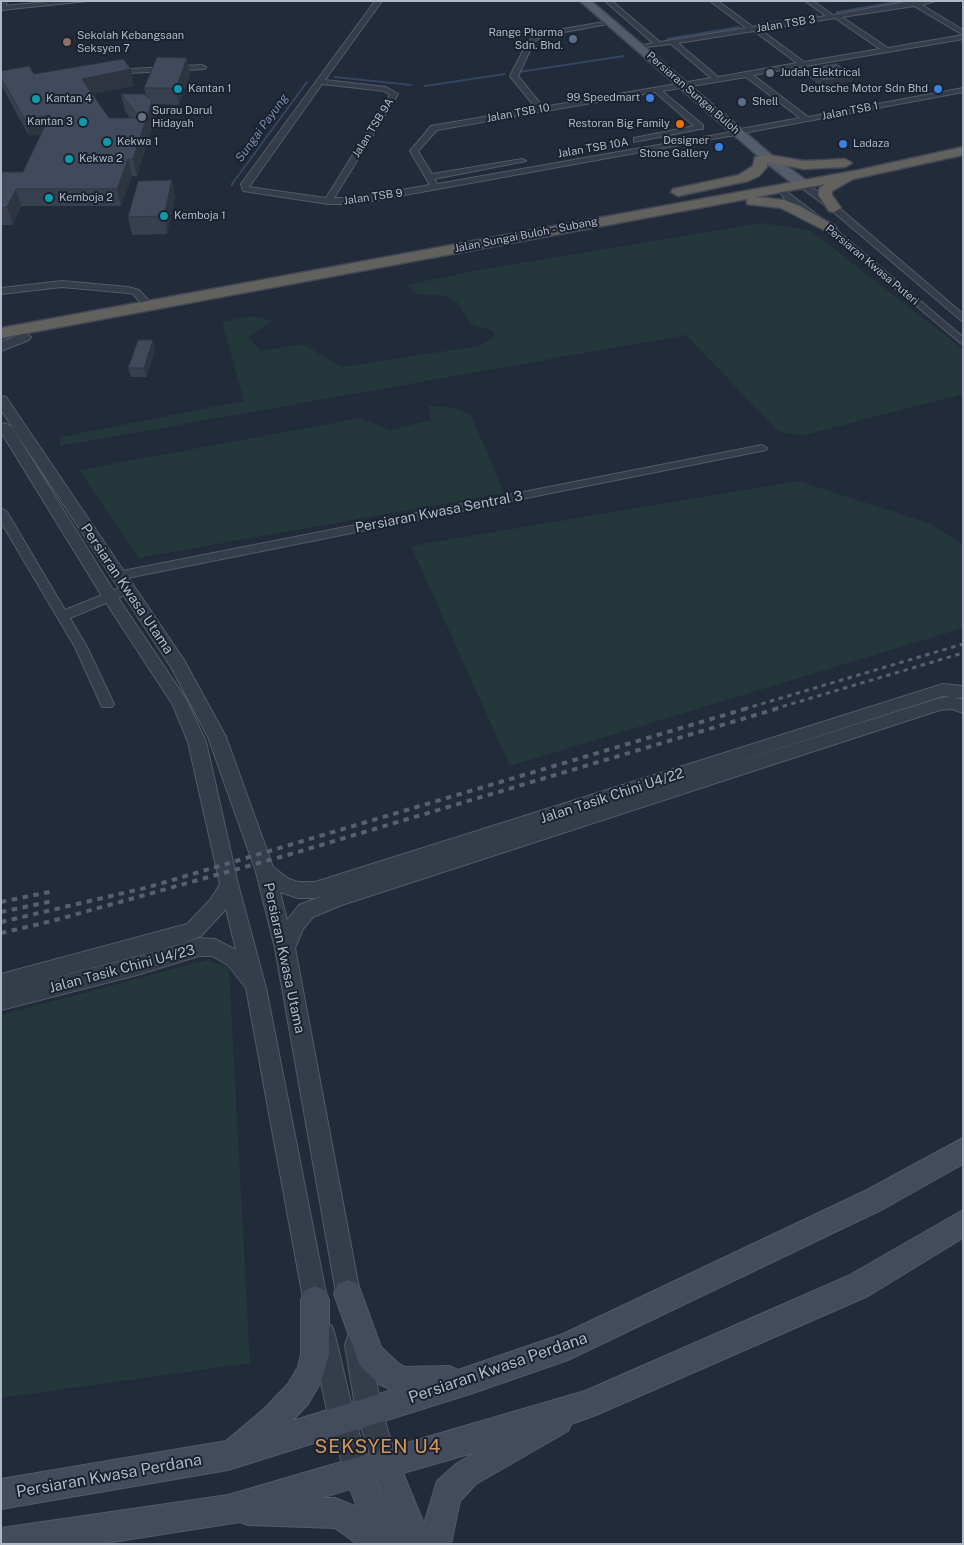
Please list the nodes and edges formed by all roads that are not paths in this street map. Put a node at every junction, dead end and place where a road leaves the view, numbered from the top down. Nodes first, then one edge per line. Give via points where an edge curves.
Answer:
1 (85, 1) edge
2 (379, 1) edge
3 (574, 1) edge
4 (586, 1) edge
5 (608, 1) edge
6 (713, 1) edge
7 (808, 1) edge
8 (932, 1) edge
9 (65, 2) edge
10 (914, 2) edge
11 (19, 4) edge
12 (2, 6) edge
13 (834, 17) junction
14 (605, 23) junction
15 (753, 29) junction
16 (963, 35) edge
17 (672, 42) junction
18 (659, 44) junction
19 (640, 47) junction
20 (886, 50) junction
21 (802, 64) junction
22 (202, 67) dead end
23 (103, 72) edge
24 (747, 74) junction
25 (716, 79) junction
26 (320, 82) junction
27 (678, 86) junction
28 (657, 90) junction
29 (963, 90) edge
30 (540, 109) junction
31 (806, 119) junction
32 (733, 133) junction
33 (963, 141) edge
34 (629, 142) dead end
35 (963, 149) edge
36 (528, 160) dead end
37 (764, 160) junction
38 (845, 163) junction
39 (859, 174) junction
40 (429, 177) junction
41 (788, 181) junction
42 (435, 187) junction
43 (667, 195) dead end
44 (328, 201) junction
45 (702, 203) junction
46 (834, 208) junction
47 (830, 229) junction
48 (402, 250) junction
49 (1, 291) edge
50 (144, 301) junction
51 (114, 306) junction
52 (1, 318) edge
53 (963, 319) edge
54 (1, 326) edge
55 (32, 328) junction
56 (1, 333) edge
57 (1, 342) edge
58 (963, 342) edge
59 (1, 347) edge
60 (1, 400) edge
61 (1, 420) edge
62 (762, 448) dead end
63 (1, 512) edge
64 (117, 576) junction
65 (126, 590) junction
66 (110, 597) junction
67 (62, 616) junction
68 (959, 698) edge
69 (107, 704) dead end
70 (265, 872) junction
71 (229, 884) junction
72 (285, 948) junction
73 (1, 984) edge
74 (256, 988) junction
75 (1, 1002) edge
76 (963, 1150) edge
77 (963, 1223) edge
78 (348, 1294) junction
79 (315, 1300) junction
80 (474, 1379) junction
81 (586, 1405) junction
82 (369, 1412) junction
83 (342, 1420) junction
84 (228, 1455) junction
85 (372, 1468) junction
86 (1, 1494) edge
87 (228, 1510) junction
88 (1, 1543) edge
89 (373, 1544) edge
90 (387, 1544) edge
91 (417, 1544) edge
92 (436, 1544) edge

1 - 9 street
2 - 26 street, Jalan TSB 9
3 - 14 main road, Persiaran Sungai Buloh
4 - 14 main road, Persiaran Sungai Buloh
5 - 18 street
6 - 15 street
7 - 13 street
8 - 10 street, Jalan TSB 3
9 - 11 street
10 - 13 street, Jalan TSB 3
10 - 16 street
11 - 12 street
13 - 15 street, Jalan TSB 3
13 - 20 street
14 - 19 main road, Persiaran Sungai Buloh
14 - 27 main road, Persiaran Sungai Buloh
14 - 30 street via 541,34 531,41 514,76
15 - 17 street, Jalan TSB 3
15 - 21 street
16 - 20 street, Jalan TSB 10
17 - 18 street, Jalan TSB 3
17 - 25 street
18 - 19 street, Jalan TSB 3
19 - 27 main road, Persiaran Sungai Buloh
20 - 21 street, Jalan TSB 10
21 - 24 street, Jalan TSB 10
22 - 23 street
24 - 25 street, Jalan TSB 10
24 - 31 street
25 - 27 street, Jalan TSB 10
26 - 44 street, Jalan TSB 9A via 386,90 394,94
26 - 44 street, Jalan TSB 9 via 244,186 249,191
27 - 28 street, Jalan TSB 10
27 - 32 main road, Persiaran Sungai Buloh
28 - 30 street, Jalan TSB 10
28 - 34 street, Jalan TSB 10A via 700,127
29 - 31 street, Jalan TSB 1
30 - 40 street, Jalan TSB 10 via 430,130 414,151
31 - 32 street, Jalan TSB 1
32 - 37 main road, Persiaran Sungai Buloh
32 - 42 street, Jalan TSB 9
33 - 38 highway, Jalan Sungai Buloh - Subang
35 - 39 highway, Jalan Sungai Buloh - Subang
35 - 41 highway
36 - 40 street
37 - 38 highway via 804,165
37 - 41 main road, Persiaran Sungai Buloh
37 - 43 highway via 754,173 743,178
38 - 41 highway, Jalan Sungai Buloh - Subang
39 - 41 highway, Jalan Sungai Buloh - Subang
39 - 46 highway via 826,189 825,195
40 - 42 street, Jalan TSB 10
41 - 45 highway, Jalan Sungai Buloh - Subang
41 - 46 street, Persiaran Kwasa Puteri
41 - 47 street, Persiaran Kwasa Puteri via 787,196
41 - 48 highway, Jalan Sungai Buloh - Subang via 629,204
41 - 48 highway
42 - 44 street, Jalan TSB 9 via 355,201
45 - 47 highway via 745,200 784,204
45 - 55 highway, Jalan Sungai Buloh - Subang via 88,318 70,327
46 - 53 street, Persiaran Kwasa Puteri
47 - 58 street, Persiaran Kwasa Puteri
48 - 50 highway, Jalan Sungai Buloh - Subang
49 - 50 street via 62,284 128,290 136,292
50 - 51 highway, Jalan Sungai Buloh - Subang
51 - 52 highway, Jalan Sungai Buloh - Subang
51 - 55 highway, Jalan Sungai Buloh - Subang
54 - 55 highway, Jalan Sungai Buloh - Subang
55 - 56 highway, Jalan Sungai Buloh - Subang
55 - 57 highway, Jalan Sungai Buloh - Subang
55 - 59 street
60 - 64 street, Persiaran Kwasa Utama
61 - 66 street, Persiaran Kwasa Utama
62 - 64 street, Persiaran Kwasa Sentral 3
63 - 67 street
64 - 65 street, Persiaran Kwasa Utama
65 - 66 street
65 - 70 street, Persiaran Kwasa Utama via 178,664 217,737
66 - 67 street
66 - 71 street, Persiaran Kwasa Utama via 180,703 197,742
67 - 69 street
68 - 70 street, Jalan Tasik Chini U4/22 via 943,690 315,890 298,890 283,885
68 - 72 street, Jalan Tasik Chini U4/22 via 321,904 306,911 295,924
70 - 72 street, Persiaran Kwasa Utama
71 - 73 street, Jalan Tasik Chini U4/23 via 218,905 194,930
71 - 74 street, Persiaran Kwasa Utama
72 - 78 street, Persiaran Kwasa Utama
74 - 75 street, Jalan Tasik Chini U4/23 via 235,959 215,948 199,947
74 - 79 street, Persiaran Kwasa Utama
76 - 80 main road, Persiaran Kwasa Perdana via 876,1199 568,1346
77 - 81 main road via 858,1286
78 - 80 main road via 370,1356 389,1374 405,1382
78 - 82 street, Persiaran Kwasa Utama
79 - 83 street, Persiaran Kwasa Utama
79 - 84 main road via 315,1354 311,1372 298,1394 274,1419
80 - 82 main road, Persiaran Kwasa Perdana
81 - 85 main road
81 - 92 main road via 466,1474 448,1492
82 - 83 main road, Persiaran Kwasa Perdana
82 - 85 street, Persiaran Kwasa Utama
83 - 84 main road, Persiaran Kwasa Perdana
83 - 85 street, Persiaran Kwasa Utama
84 - 86 main road, Persiaran Kwasa Perdana
85 - 87 main road
85 - 90 main road, Persiaran Kwasa Utama
85 - 91 main road, Persiaran Kwasa Utama
87 - 88 main road
87 - 89 main road via 335,1512 368,1533

